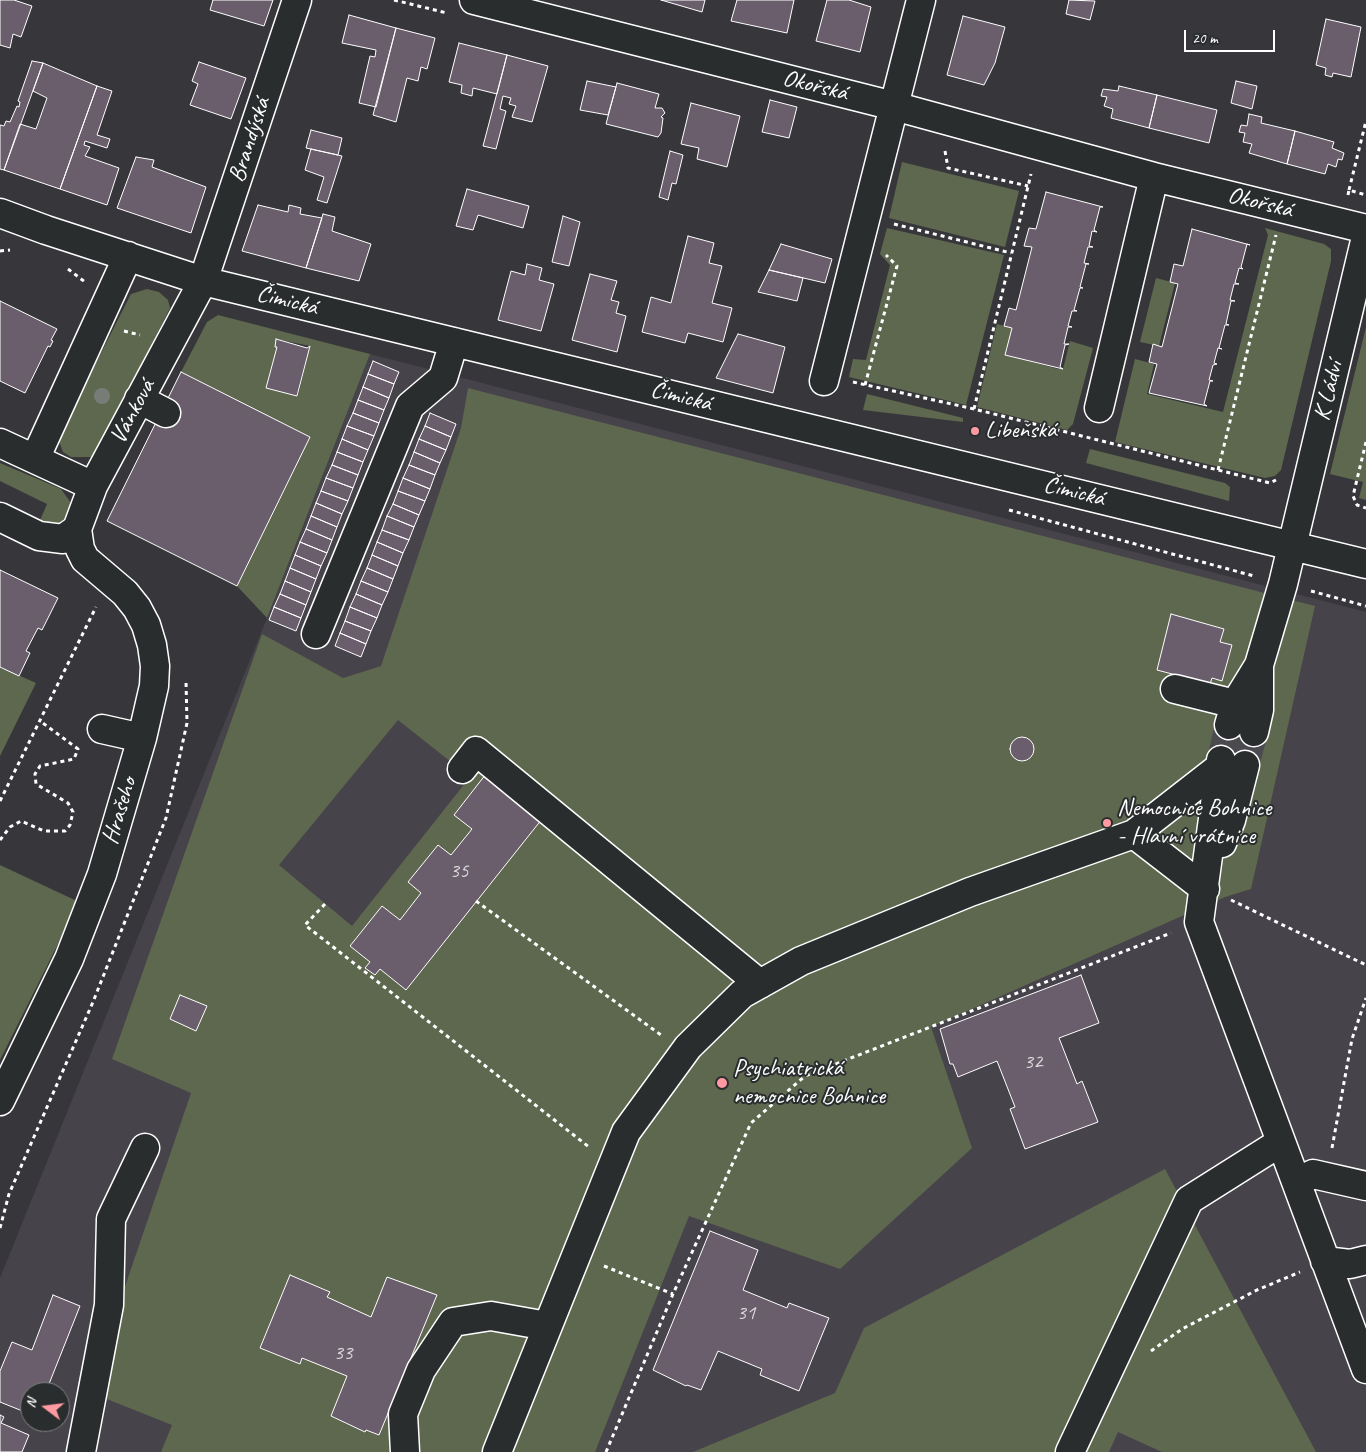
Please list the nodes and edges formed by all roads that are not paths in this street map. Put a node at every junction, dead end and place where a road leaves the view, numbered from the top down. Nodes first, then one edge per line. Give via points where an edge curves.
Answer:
1 (297, 0) edge
2 (474, 0) edge
3 (921, 0) edge
4 (894, 106) junction
5 (1154, 177) junction
6 (0, 213) edge
7 (1366, 229) edge
8 (1364, 254) edge
9 (128, 256) junction
10 (203, 280) junction
11 (454, 342) junction
12 (825, 378) road end
13 (140, 399) junction
14 (1099, 408) dead end
15 (166, 413) dead end
16 (0, 443) edge
17 (35, 459) junction
18 (93, 486) junction
19 (0, 517) edge
20 (77, 529) junction
21 (1292, 546) junction
22 (1366, 564) edge
23 (316, 634) dead end
24 (1174, 690) dead end
25 (102, 729) dead end
26 (142, 738) junction
27 (462, 769) dead end
28 (1134, 834) junction
29 (1205, 887) junction
30 (760, 984) junction
31 (0, 1100) edge
32 (1281, 1142) junction
33 (145, 1148) dead end
34 (1297, 1182) junction
35 (1366, 1186) edge
36 (1366, 1260) edge
37 (1326, 1261) junction
38 (547, 1326) junction
39 (1366, 1369) edge
40 (81, 1452) edge
41 (405, 1452) edge
42 (497, 1452) edge
43 (1070, 1452) edge

1 - 10 street, Brandýská
2 - 4 street, Okořská
3 - 4 street
4 - 5 street, Okořská
4 - 12 street
5 - 7 street, Okořská
5 - 14 street
6 - 9 street, Čimická
8 - 21 street, K Ládví
9 - 10 street, Čimická
9 - 17 street
10 - 11 street, Čimická
10 - 13 street, Vánková
11 - 21 street, Čimická
11 - 23 street via 443,378 410,406
13 - 15 street
13 - 18 street, Vánková
16 - 17 street
17 - 18 street
18 - 20 street, Vánková
19 - 20 street via 39,536 63,539
20 - 26 street, Hrašeho via 85,559 125,593 137,608 152,645 154,686
21 - 22 street, Čimická
21 - 24 street, K Ládví via 1259,665 1259,710 1240,720
25 - 26 street
26 - 31 street, Hrašeho via 102,874 70,959
27 - 30 street via 476,751
28 - 29 street
28 - 29 street via 1229,764
28 - 30 street via 961,896 801,960
29 - 32 street via 1199,922
30 - 38 street via 742,994 688,1047 626,1132
32 - 34 street
32 - 43 street via 1189,1200
33 - 40 street via 111,1219 109,1305
34 - 35 street via 1313,1174
34 - 37 street
36 - 37 street via 1350,1264
37 - 39 street
38 - 41 street via 491,1316 453,1322 421,1370 404,1414
38 - 42 street

